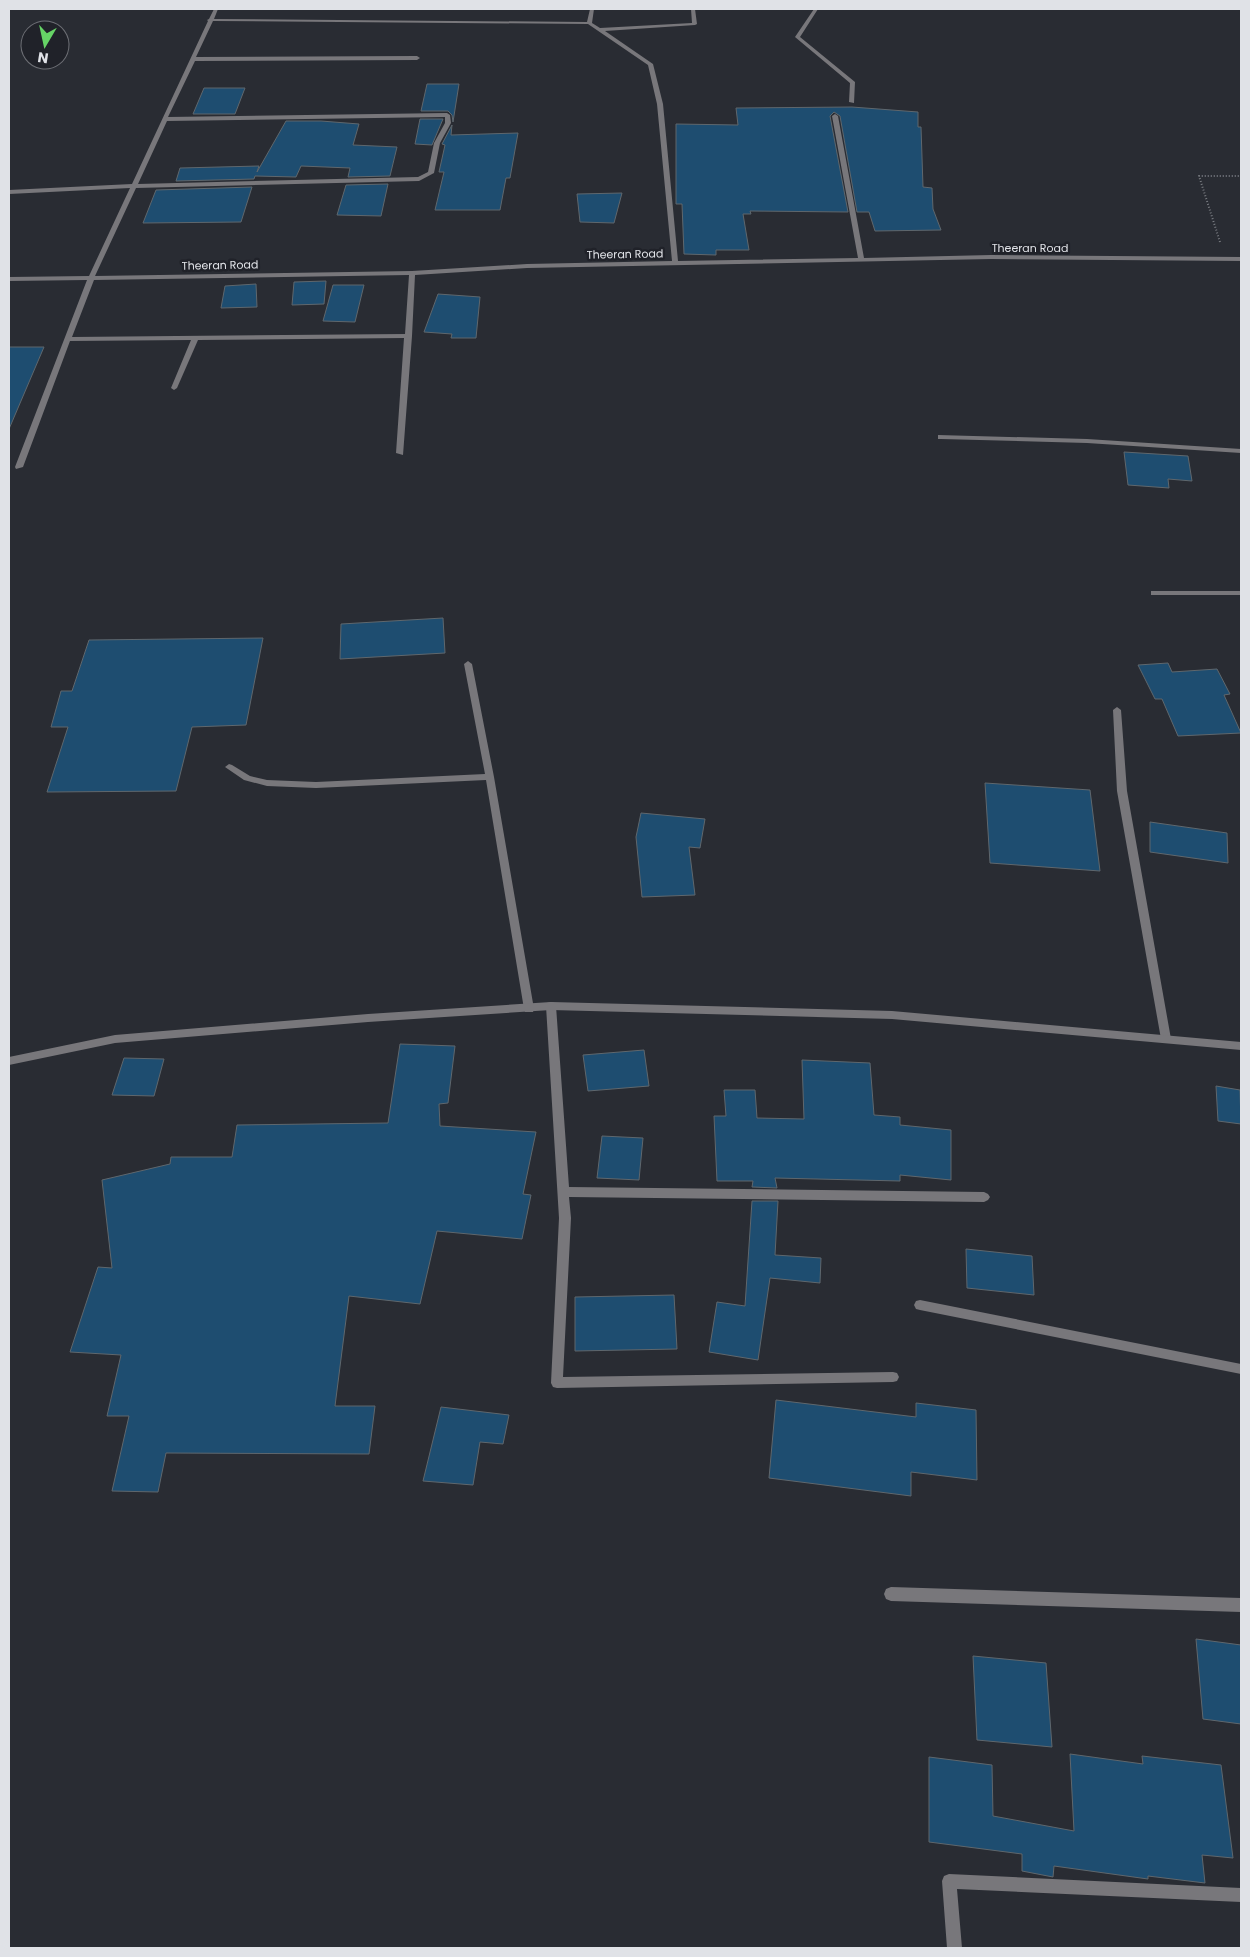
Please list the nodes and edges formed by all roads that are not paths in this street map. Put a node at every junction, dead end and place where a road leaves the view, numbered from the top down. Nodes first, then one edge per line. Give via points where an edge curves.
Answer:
1 (216, 9) edge
2 (592, 9) edge
3 (693, 9) edge
4 (816, 9) edge
5 (209, 20) junction
6 (589, 23) junction
7 (600, 30) junction
8 (417, 58) dead end
9 (192, 59) junction
10 (852, 102) dead end
11 (835, 116) dead end
12 (164, 119) junction
13 (133, 186) junction
14 (9, 192) edge
15 (1241, 259) edge
16 (861, 260) junction
17 (675, 263) junction
18 (412, 273) junction
19 (92, 276) junction
20 (9, 279) edge
21 (409, 336) junction
22 (195, 338) junction
23 (66, 339) junction
24 (174, 388) dead end
25 (941, 437) dead end
26 (1241, 451) edge
27 (400, 453) dead end
28 (19, 467) dead end
29 (1154, 593) dead end
30 (1241, 593) edge
31 (468, 664) dead end
32 (1117, 710) dead end
33 (229, 767) dead end
34 (490, 777) junction
35 (551, 1006) junction
36 (529, 1009) junction
37 (1166, 1039) junction
38 (1241, 1046) edge
39 (9, 1061) edge
40 (564, 1192) junction
41 (984, 1198) dead end
42 (920, 1305) dead end
43 (1241, 1369) edge
44 (893, 1378) dead end
45 (891, 1594) dead end
46 (1241, 1605) edge
47 (1241, 1896) edge
48 (954, 1948) edge

1 - 5 street
2 - 6 street
3 - 7 street via 695,24
4 - 10 street via 797,37 854,83
5 - 6 street
5 - 9 street
6 - 7 street
7 - 17 street via 650,64 660,104
8 - 9 street
9 - 12 street
11 - 16 street
12 - 13 street
12 - 13 street via 447,115 448,123 438,143 431,174 419,179
13 - 14 street
13 - 19 street
15 - 16 street, Theeran Road via 991,257
16 - 17 street, Theeran Road
17 - 18 street, Theeran Road via 527,266
18 - 19 street, Theeran Road
18 - 21 street
19 - 20 street, Theeran Road
19 - 23 street
21 - 22 street
21 - 27 street
22 - 23 street
22 - 24 street
23 - 28 street
25 - 26 street via 1087,441
29 - 30 street
31 - 34 street
32 - 37 street via 1122,791
33 - 34 street via 247,778 267,783 316,785
34 - 36 street
35 - 36 street
35 - 37 street via 892,1015
35 - 40 street
36 - 39 street via 368,1018 115,1039
37 - 38 street
40 - 41 street
40 - 44 street via 557,1383
42 - 43 street
45 - 46 street
47 - 48 street via 950,1881

